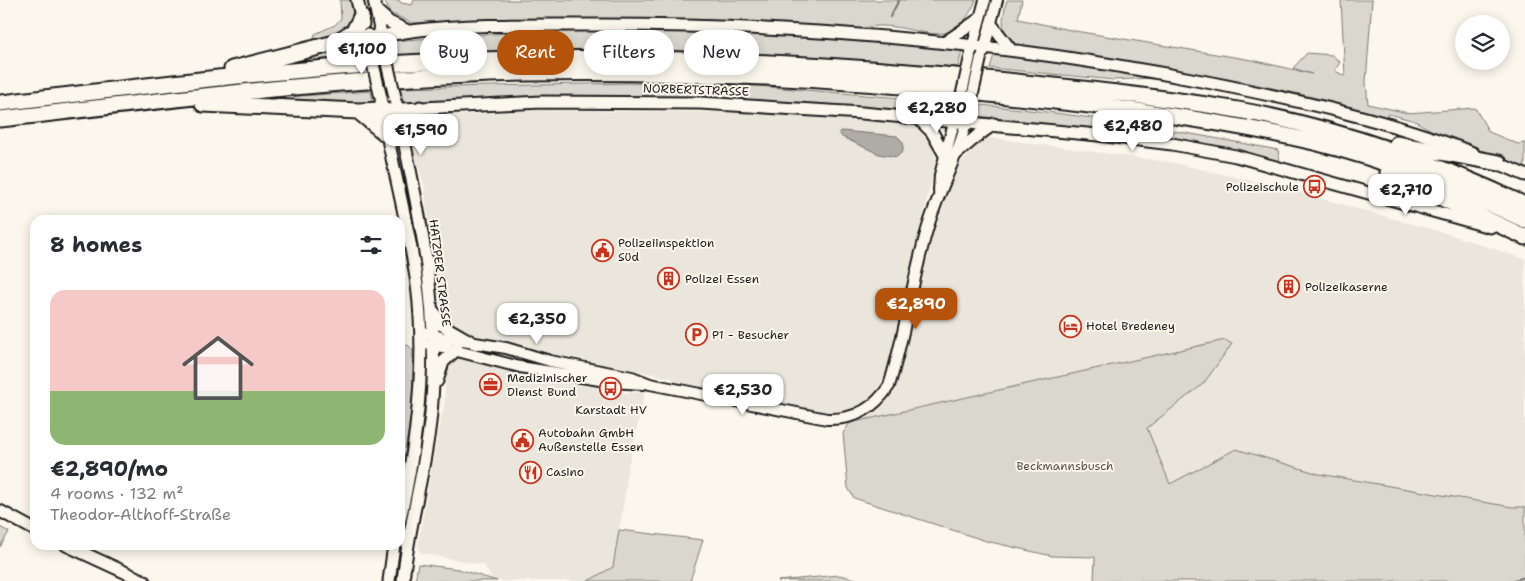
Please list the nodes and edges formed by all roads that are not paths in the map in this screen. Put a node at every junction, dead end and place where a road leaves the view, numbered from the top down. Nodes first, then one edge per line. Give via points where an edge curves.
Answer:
1 (357, 0) edge
2 (985, 0) edge
3 (997, 0) edge
4 (375, 6) edge
5 (361, 17) junction
6 (978, 20) junction
7 (991, 24) junction
8 (408, 32) junction
9 (368, 42) junction
10 (383, 42) junction
11 (944, 43) junction
12 (331, 44) junction
13 (1011, 50) junction
14 (972, 52) junction
15 (983, 53) junction
16 (176, 83) junction
17 (0, 103) edge
18 (141, 103) junction
19 (387, 105) junction
20 (420, 107) junction
21 (358, 111) junction
22 (962, 116) junction
23 (918, 118) junction
24 (0, 119) edge
25 (994, 124) junction
26 (402, 131) junction
27 (1330, 131) junction
28 (386, 134) junction
29 (1313, 142) junction
30 (951, 155) junction
31 (1499, 163) junction
32 (1525, 174) edge
33 (1525, 205) edge
34 (403, 215) edge
35 (1525, 220) edge
36 (405, 226) edge
37 (1525, 238) edge
38 (431, 306) junction
39 (421, 336) junction
40 (434, 340) junction
41 (475, 344) junction
42 (457, 350) junction
43 (650, 384) junction
44 (432, 400) junction
45 (405, 492) edge
46 (0, 511) edge
47 (30, 527) edge
48 (77, 550) edge
49 (393, 550) edge
50 (144, 581) edge
51 (389, 581) edge
52 (402, 581) edge

1 - 5 main road, HATZPER STRASSE
2 - 6 street
3 - 7 street
4 - 8 main road via 389,22
4 - 10 main road, HATZPER STRASSE
5 - 9 main road, HATZPER STRASSE
5 - 12 highway via 350,35
6 - 11 main road
6 - 14 street
7 - 13 main road
7 - 15 street
8 - 10 main road
8 - 11 main road via 584,25 688,26
9 - 10 main road
9 - 12 highway
9 - 19 main road, HATZPER STRASSE, bridge
10 - 19 main road, HATZPER STRASSE, bridge via 395,97
11 - 14 main road
12 - 16 highway
13 - 15 main road
13 - 31 main road via 1149,71 1311,105 1450,144
14 - 15 main road
14 - 22 street, bridge
15 - 22 street, bridge
16 - 17 highway
16 - 27 highway via 341,67 496,59 626,57 774,62 877,68 1096,90 1239,110
18 - 21 highway via 294,106
18 - 24 highway
18 - 29 highway via 246,91 422,78 524,73 684,74 855,82 1096,105
19 - 20 main road, NORBERTSTRASSE
19 - 21 highway
19 - 26 main road, HATZPER STRASSE
19 - 28 main road, HATZPER STRASSE
20 - 23 main road, NORBERTSTRASSE via 636,102 758,106
20 - 26 main road
21 - 28 highway
22 - 23 main road, NORBERTSTRASSE
22 - 25 main road, NORBERTSTRASSE
22 - 30 street
23 - 30 main road
25 - 30 main road
25 - 37 main road, NORBERTSTRASSE via 1163,143 1236,156
26 - 38 main road, HATZPER STRASSE via 424,241
27 - 31 highway
27 - 33 highway via 1450,171
28 - 34 main road, HATZPER STRASSE
29 - 35 highway via 1420,175
29 - 37 highway via 1432,193
30 - 43 street via 927,230 889,386 876,403 864,412 840,420 827,419
31 - 32 main road
36 - 39 main road, HATZPER STRASSE via 417,284
38 - 40 main road, HATZPER STRASSE
38 - 41 main road via 442,325
39 - 40 street
39 - 45 main road, HATZPER STRASSE via 415,438
40 - 41 street
40 - 42 street
40 - 44 main road, HATZPER STRASSE
41 - 43 street via 506,348
42 - 43 street via 520,367 612,382
42 - 44 main road via 443,362
44 - 52 main road, HATZPER STRASSE via 427,449
46 - 47 main road
48 - 50 main road
49 - 51 main road

